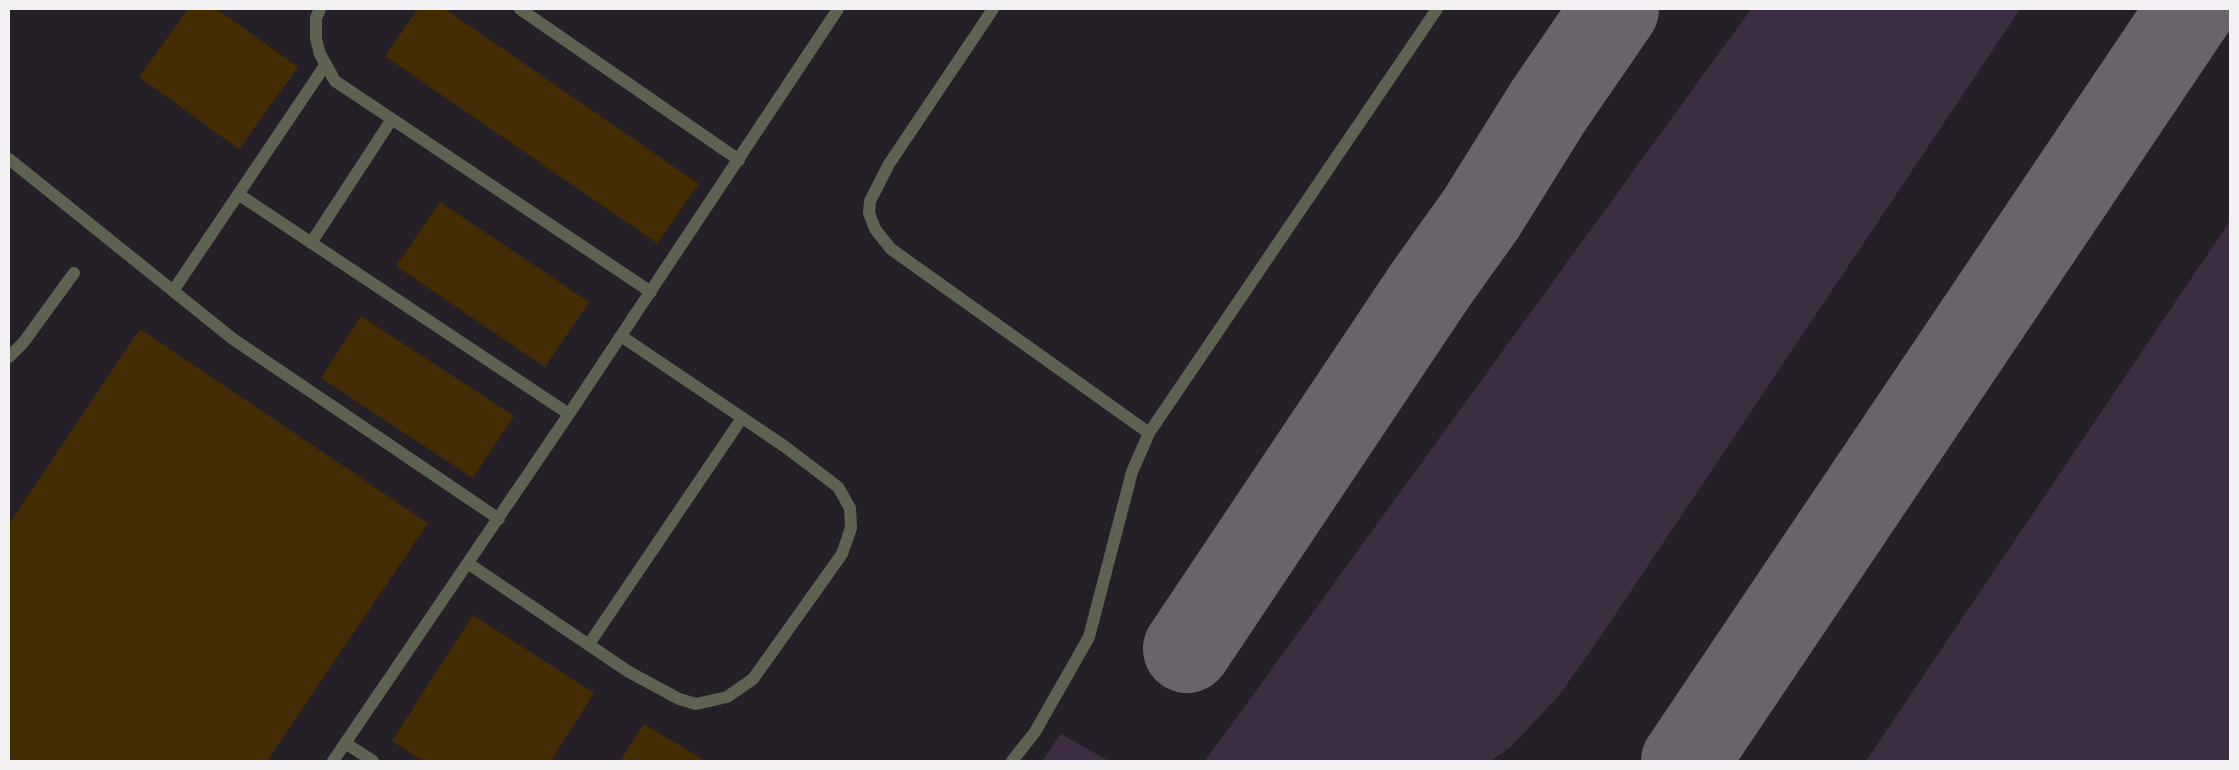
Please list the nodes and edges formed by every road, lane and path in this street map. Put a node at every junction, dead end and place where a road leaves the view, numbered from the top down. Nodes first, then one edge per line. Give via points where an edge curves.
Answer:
1 (320, 9) edge
2 (520, 9) edge
3 (838, 9) edge
4 (992, 9) edge
5 (1437, 9) edge
6 (326, 64) junction
7 (392, 119) junction
8 (9, 159) edge
9 (740, 160) junction
10 (238, 194) junction
11 (311, 243) junction
12 (74, 273) dead end
13 (173, 291) junction
14 (651, 292) junction
15 (621, 336) junction
16 (9, 357) edge
17 (569, 414) junction
18 (742, 418) junction
19 (1149, 433) junction
20 (499, 519) junction
21 (469, 564) junction
22 (589, 644) junction
23 (345, 743) junction
24 (333, 761) edge
25 (373, 761) edge
26 (1012, 761) edge

1 - 6 lane via 316,18 316,39
2 - 9 lane
3 - 9 lane
4 - 19 lane via 889,164 870,201 869,213 875,228 891,249
5 - 19 lane
6 - 7 lane via 335,81
6 - 10 lane
7 - 11 lane
7 - 14 lane
8 - 13 lane
9 - 14 lane
10 - 11 lane
10 - 13 lane
11 - 17 lane
12 - 16 lane via 23,343
13 - 20 lane via 233,339
14 - 15 lane
15 - 17 lane
15 - 18 lane
17 - 20 lane
18 - 22 lane
18 - 22 lane via 838,487 850,508 851,528 842,554 753,679 727,697 696,704 679,699 629,672
19 - 26 lane via 1132,472 1089,637 1035,732
20 - 21 lane
21 - 22 lane
21 - 23 lane
23 - 24 lane
23 - 25 lane

